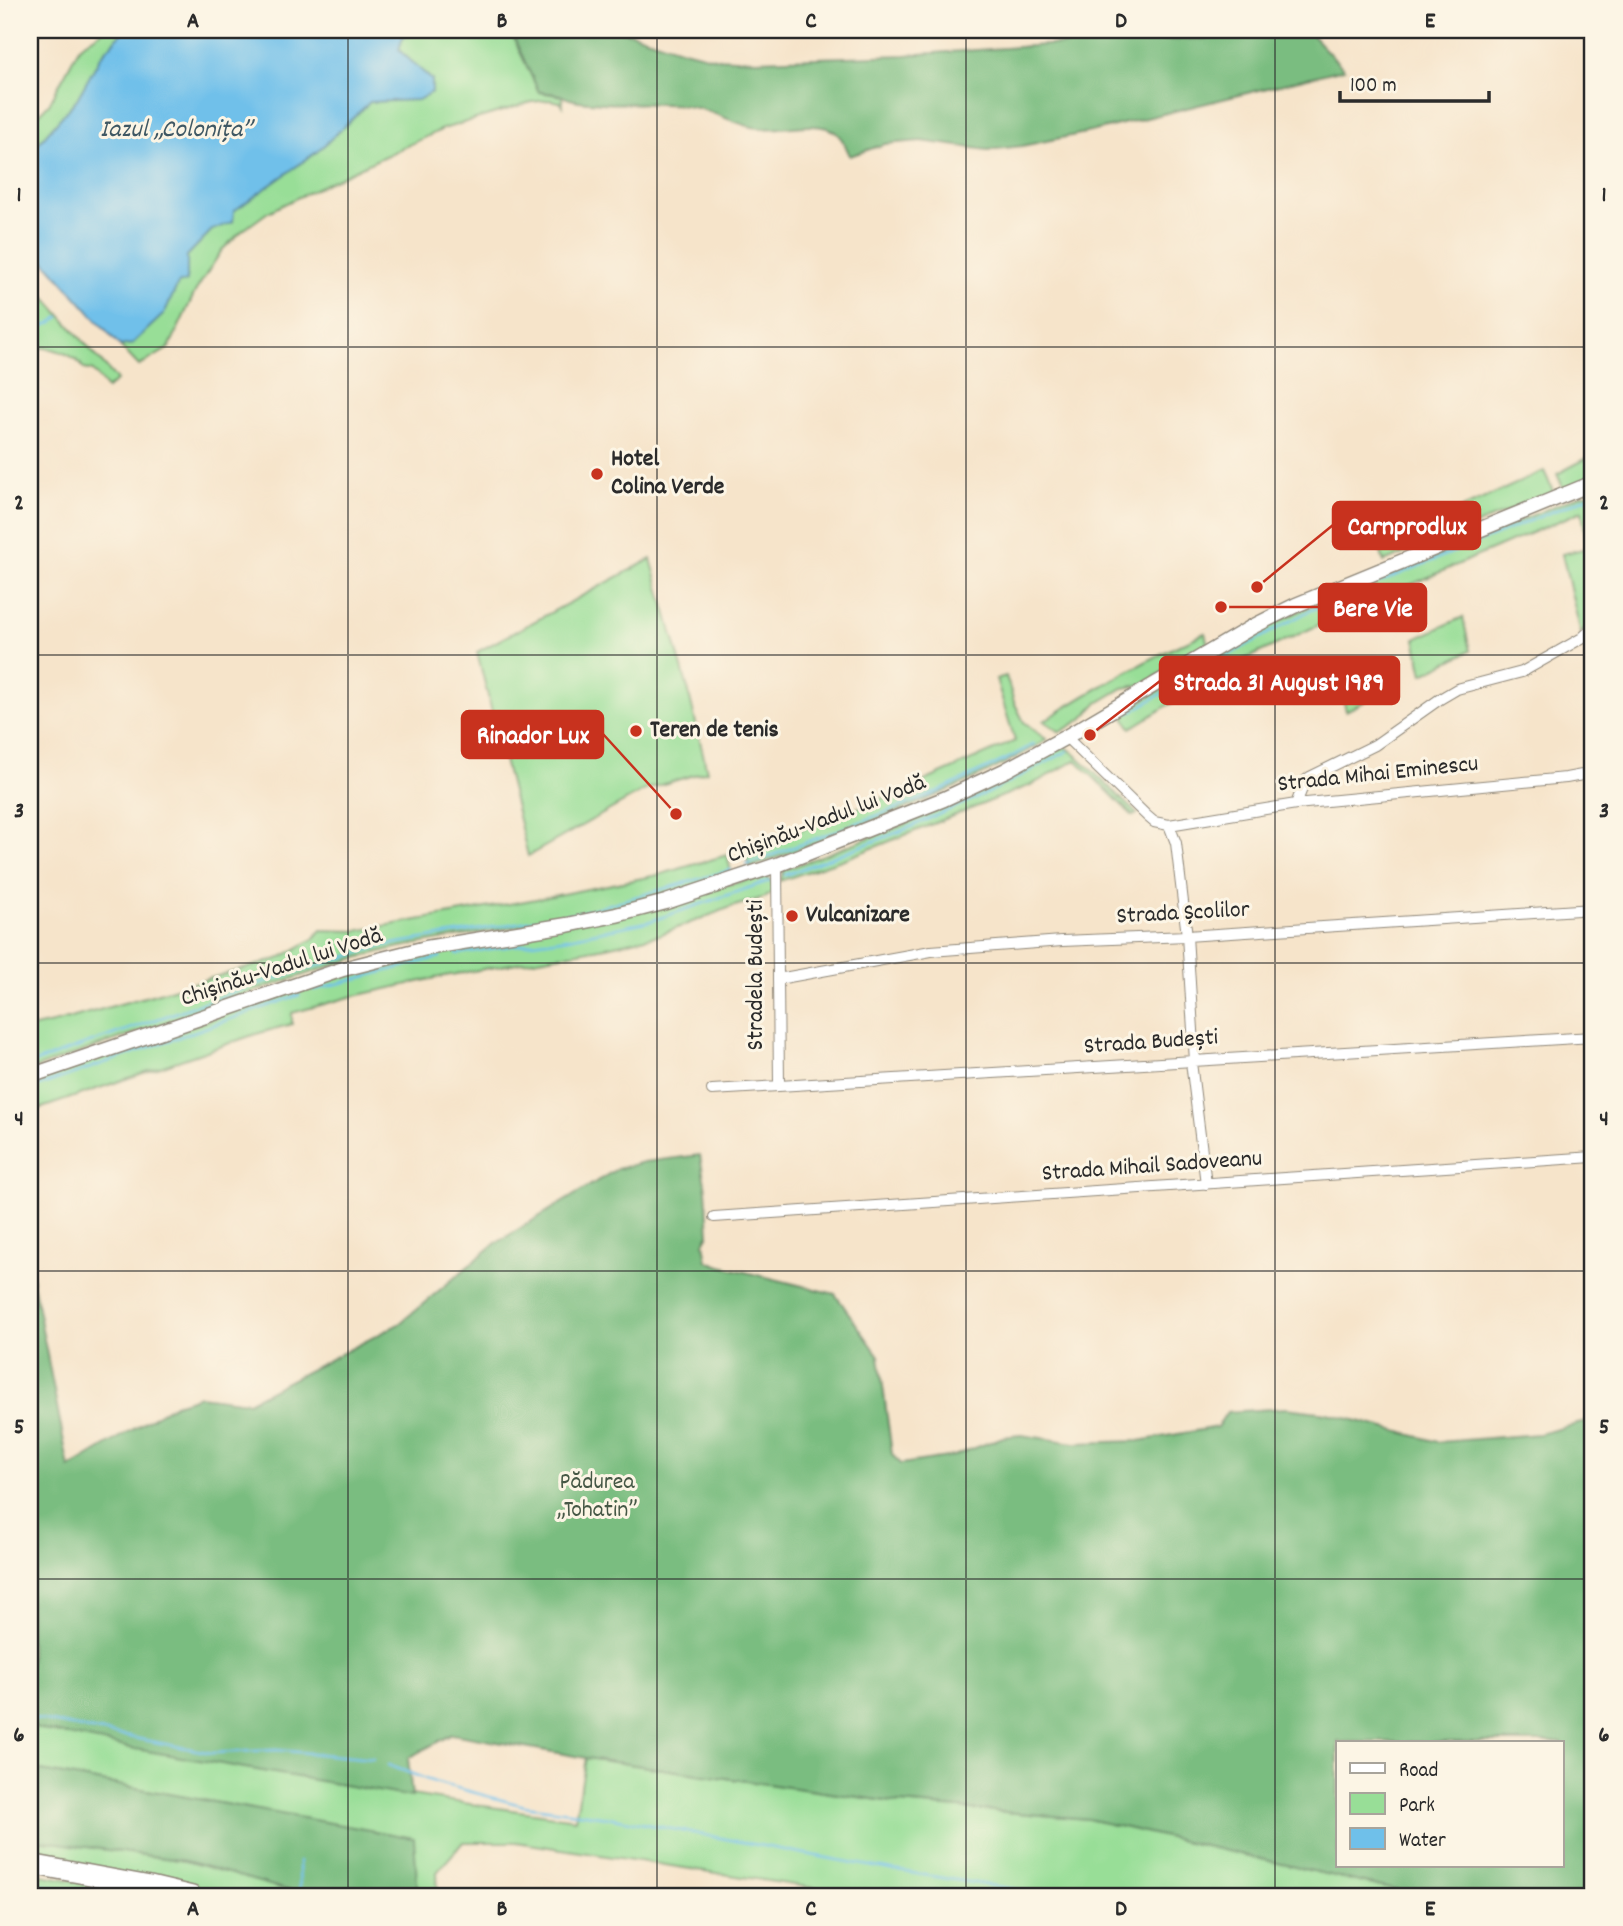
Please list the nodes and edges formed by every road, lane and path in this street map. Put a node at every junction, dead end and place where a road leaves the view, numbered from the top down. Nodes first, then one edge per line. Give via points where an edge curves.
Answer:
1 (1593, 484) edge
2 (1593, 628) edge
3 (1066, 737) junction
4 (1593, 773) edge
5 (1296, 804) junction
6 (1169, 825) junction
7 (777, 865) junction
8 (1593, 909) edge
9 (1187, 936) junction
10 (778, 979) junction
11 (1593, 1037) edge
12 (1193, 1061) junction
13 (30, 1076) edge
14 (779, 1085) junction
15 (712, 1090) dead end
16 (1593, 1157) edge
17 (1206, 1184) junction
18 (713, 1217) dead end
19 (30, 1864) edge
20 (192, 1896) edge

1 - 3 main road, Chișinău-Vadul lui Vodă via 1296,605
2 - 5 street via 1522,672 1458,689 1440,699 1375,745 1310,777
3 - 6 street via 1154,822
3 - 7 main road, Chișinău-Vadul lui Vodă via 944,799
4 - 5 street, Strada Mihai Eminescu
5 - 6 street, Strada Mihai Eminescu
6 - 9 street via 1176,843
7 - 10 street, Stradela Budești
7 - 13 main road, Chișinău-Vadul lui Vodă via 616,915 426,948 343,969
8 - 9 street, Strada Școlilor
9 - 10 street, Strada Școlilor via 931,951
9 - 12 street
10 - 14 street, Stradela Budești
11 - 12 street, Strada Budești
12 - 14 street, Strada Budești
12 - 17 street
14 - 15 street, Strada Budești
16 - 17 street, Strada Mihail Sadoveanu
17 - 18 street, Strada Mihail Sadoveanu
19 - 20 highway

